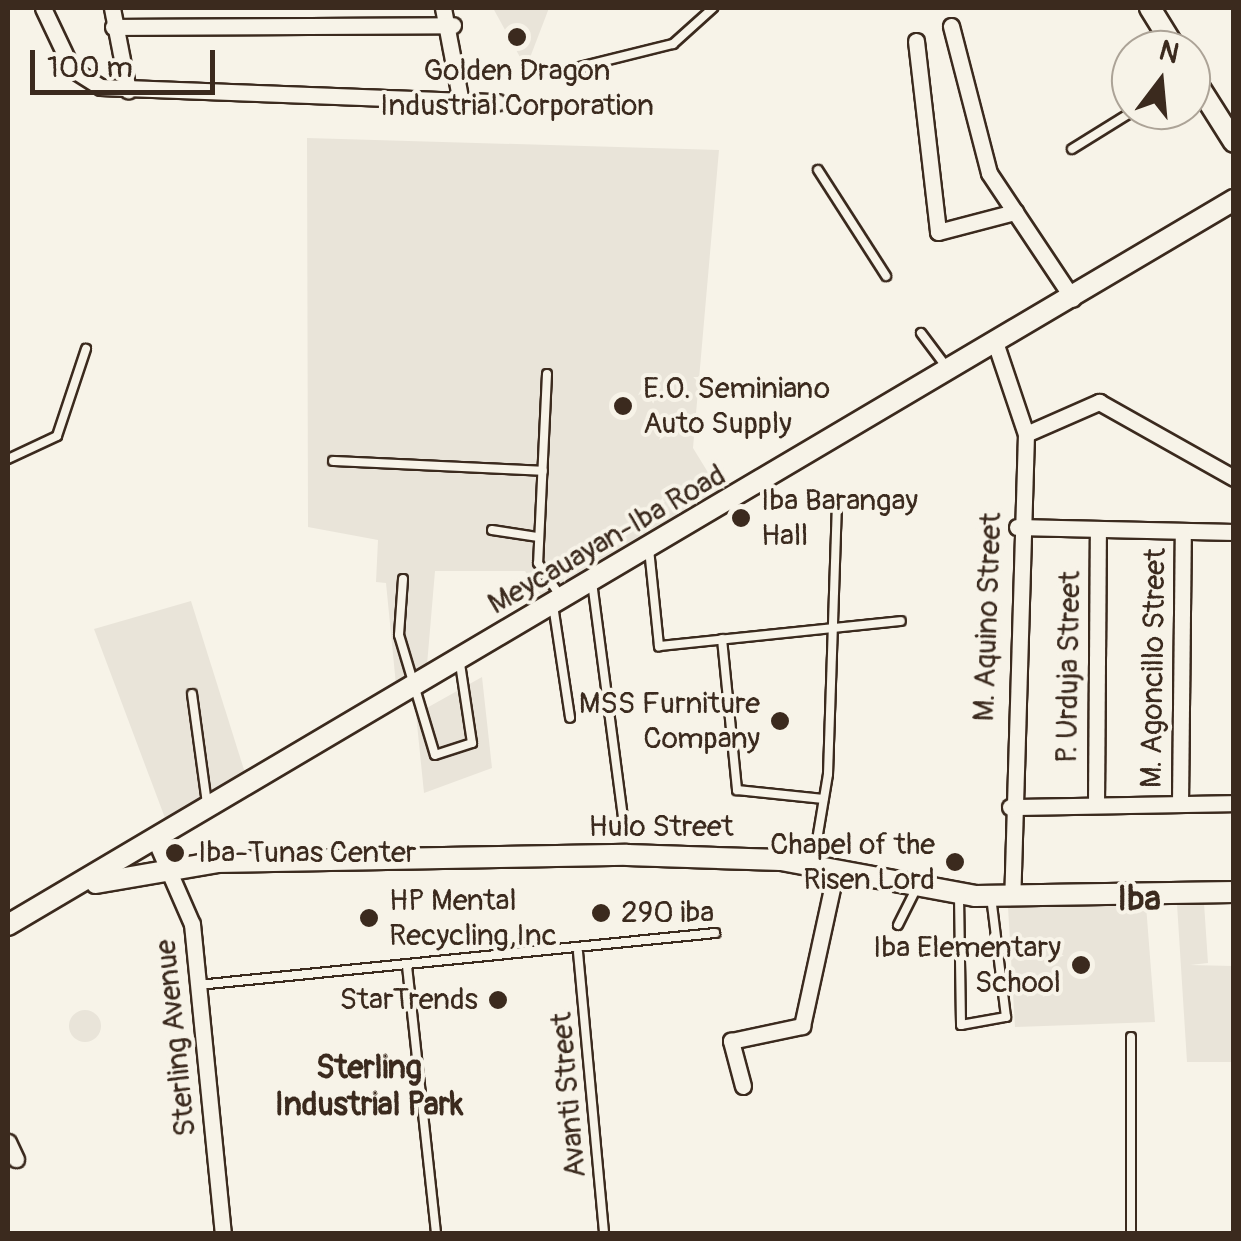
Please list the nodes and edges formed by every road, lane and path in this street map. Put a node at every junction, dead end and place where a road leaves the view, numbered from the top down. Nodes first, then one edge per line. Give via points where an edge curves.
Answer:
1 (43, 8) edge
2 (112, 8) edge
3 (443, 8) edge
4 (714, 8) edge
5 (1150, 8) edge
6 (453, 25) junction
7 (950, 26) dead end
8 (113, 27) junction
9 (1164, 30) edge
10 (916, 41) dead end
11 (576, 68) dead end
12 (128, 90) junction
13 (460, 96) junction
14 (498, 102) dead end
15 (1211, 106) edge
16 (1111, 125) edge
17 (1234, 142) edge
18 (1072, 149) dead end
19 (818, 170) dead end
20 (1234, 200) edge
21 (1016, 212) junction
22 (886, 276) dead end
23 (1073, 298) junction
24 (921, 332) dead end
25 (996, 345) junction
26 (86, 349) dead end
27 (950, 373) junction
28 (547, 374) dead end
29 (1026, 434) junction
30 (8, 459) edge
31 (334, 461) dead end
32 (542, 471) junction
33 (1234, 478) edge
34 (837, 505) dead end
35 (1017, 527) junction
36 (492, 530) dead end
37 (1098, 530) junction
38 (1184, 532) junction
39 (1234, 532) edge
40 (538, 537) junction
41 (649, 548) junction
42 (403, 579) dead end
43 (592, 582) junction
44 (558, 603) junction
45 (901, 622) dead end
46 (832, 626) junction
47 (722, 638) junction
48 (459, 661) junction
49 (414, 688) junction
50 (192, 694) dead end
51 (570, 718) dead end
52 (824, 799) junction
53 (1180, 804) junction
54 (1234, 804) edge
55 (1096, 806) junction
56 (1010, 807) junction
57 (208, 813) junction
58 (626, 832) dead end
59 (157, 844) junction
60 (813, 866) junction
61 (170, 868) junction
62 (836, 870) junction
63 (88, 884) junction
64 (917, 887) junction
65 (1234, 892) edge
66 (959, 894) junction
67 (1001, 897) junction
68 (8, 925) edge
69 (898, 925) dead end
70 (715, 933) dead end
71 (578, 952) junction
72 (408, 966) junction
73 (198, 985) junction
74 (1131, 1038) dead end
75 (744, 1086) dead end
76 (8, 1142) edge
77 (16, 1159) dead end
78 (223, 1234) edge
79 (436, 1234) edge
80 (604, 1234) edge
81 (1131, 1234) edge

1 - 12 street via 72,69
2 - 8 street
3 - 6 street
4 - 11 lane via 673,44
5 - 9 main road
6 - 8 street
6 - 13 street
7 - 21 street via 988,173
8 - 12 street
10 - 21 street via 938,232
12 - 13 street
13 - 14 street
15 - 17 main road
16 - 18 lane
19 - 22 lane
20 - 23 main road, Meycauayan-Iba Road
21 - 23 street
23 - 25 main road, Meycauayan-Iba Road
24 - 27 lane
25 - 27 main road, Meycauayan-Iba Road
25 - 29 street, M. Aquino Street
26 - 30 lane via 57,436
27 - 41 main road, Meycauayan-Iba Road
28 - 32 lane
29 - 33 street via 1098,402
29 - 35 street, M. Aquino Street
31 - 32 lane
32 - 40 lane
34 - 46 lane
35 - 37 street
35 - 56 street, M. Aquino Street
36 - 40 lane
37 - 38 street
37 - 55 street, P. Urduja Street
38 - 39 street
38 - 53 street, M. Agoncillo Street
40 - 44 lane via 538,563
41 - 43 main road, Meycauayan-Iba Road
41 - 47 lane via 659,646
42 - 49 lane via 400,635
43 - 44 main road, Meycauayan-Iba Road
43 - 58 lane
44 - 48 main road, Meycauayan-Iba Road
44 - 51 lane
45 - 46 lane
46 - 47 lane
46 - 52 lane
47 - 52 lane via 737,790
48 - 49 main road, Meycauayan-Iba Road
48 - 49 lane via 472,743 435,755
49 - 57 main road, Meycauayan-Iba Road
50 - 57 lane
52 - 60 lane
53 - 54 street
53 - 55 street
55 - 56 street
56 - 67 street, M. Aquino Street
57 - 59 main road, Meycauayan-Iba Road
59 - 61 street, Sterling Avenue
59 - 63 main road, Meycauayan-Iba Road
60 - 61 main road, Hulo Street via 627,855
60 - 62 main road, Hulo Street
61 - 63 main road, Hulo Street
61 - 73 street, Sterling Avenue via 192,924
62 - 64 main road, Hulo Street
62 - 75 street via 802,1026 731,1041
63 - 68 main road, Meycauayan-Iba Road
64 - 66 main road, Hulo Street
64 - 69 lane
65 - 67 main road, Hulo Street
66 - 67 main road, Hulo Street
66 - 67 lane via 961,1025 1006,1017
70 - 71 lane
71 - 72 lane
71 - 80 lane, Avanti Street
72 - 73 lane
72 - 79 lane
73 - 78 street, Sterling Avenue
74 - 81 lane
76 - 77 street

